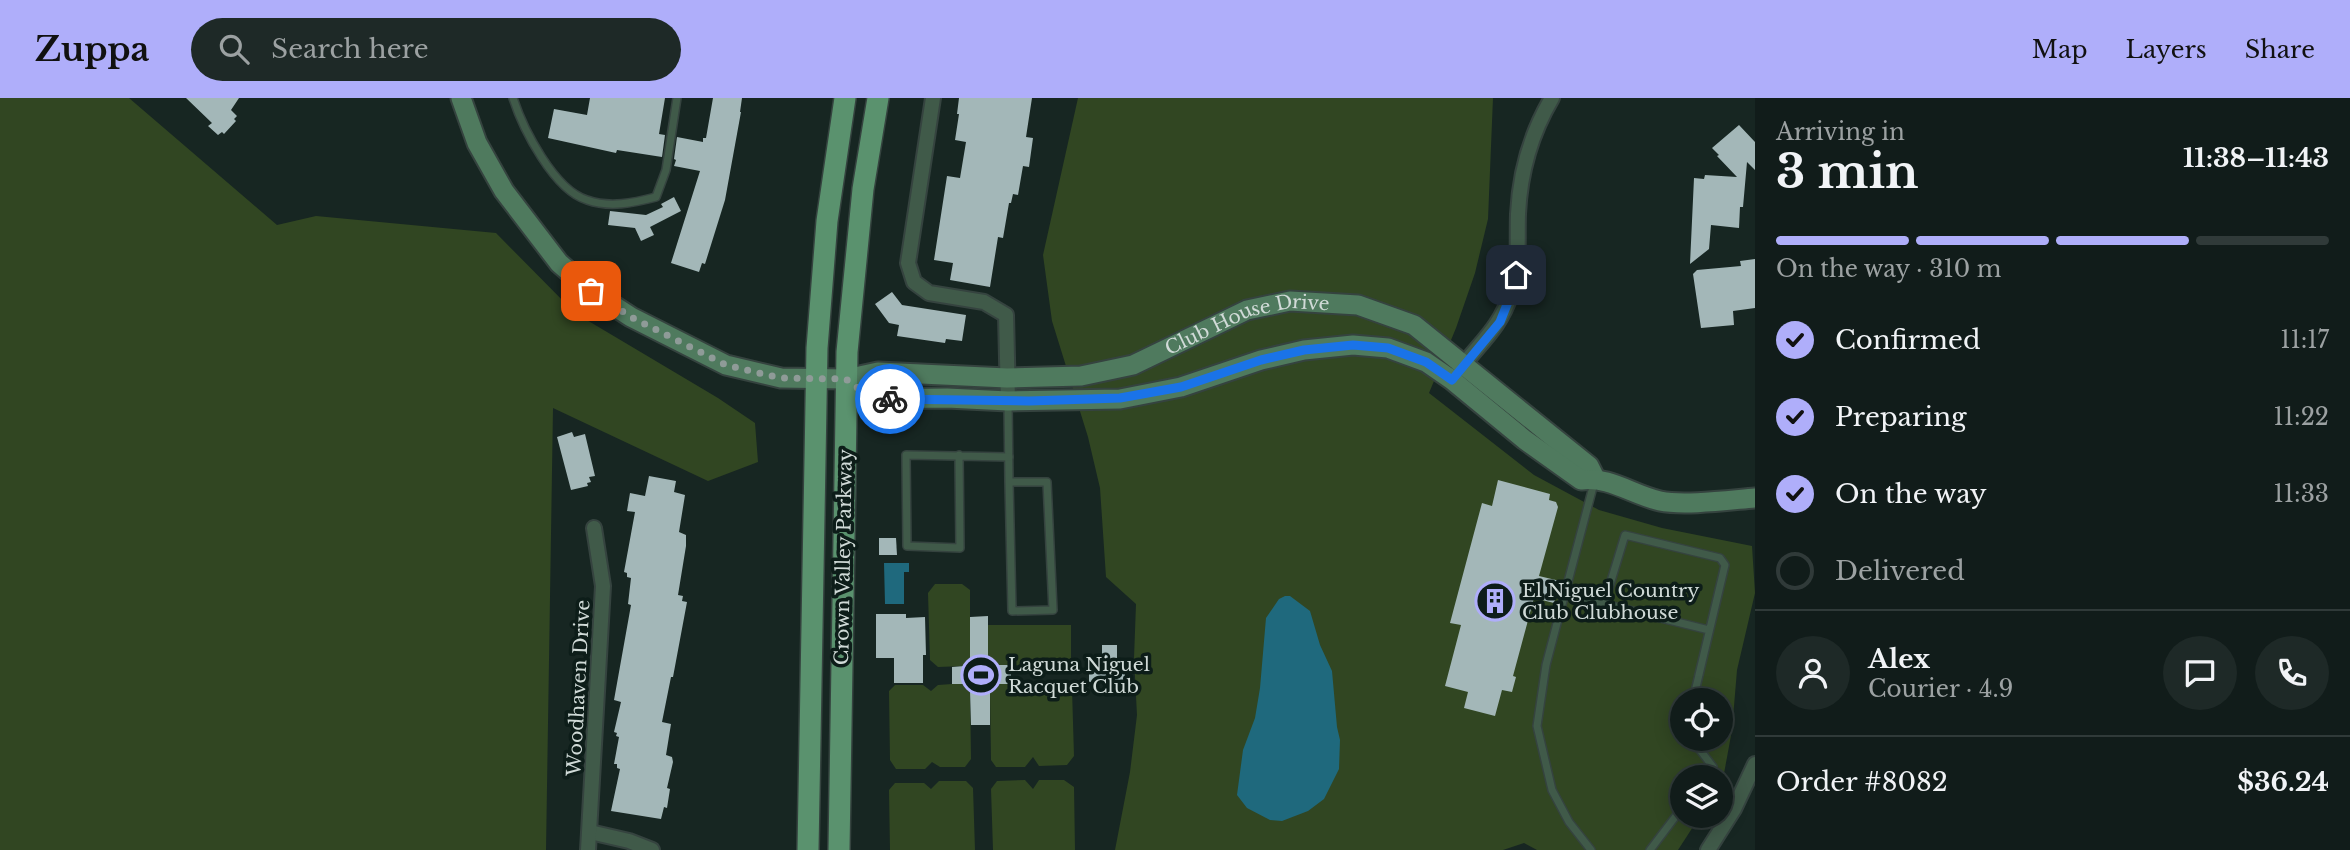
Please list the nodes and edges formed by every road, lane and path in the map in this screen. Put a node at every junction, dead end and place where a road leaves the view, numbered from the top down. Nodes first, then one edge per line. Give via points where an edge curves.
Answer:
1 (461, 98) edge
2 (513, 98) edge
3 (677, 98) edge
4 (845, 98) edge
5 (878, 98) edge
6 (933, 98) edge
7 (1552, 98) edge
8 (1458, 372) junction
9 (1007, 378) junction
10 (815, 379) junction
11 (846, 379) junction
12 (1008, 401) junction
13 (959, 455) junction
14 (1009, 457) junction
15 (1595, 478) junction
16 (1009, 482) junction
17 (1755, 498) edge
18 (594, 528) dead end
19 (1564, 594) junction
20 (1604, 604) junction
21 (1709, 630) junction
22 (1696, 688) edge
23 (1701, 751) edge
24 (1755, 764) edge
25 (1711, 765) edge
26 (1670, 824) edge
27 (590, 832) junction
28 (588, 850) edge
29 (652, 850) edge
30 (808, 850) edge
31 (839, 850) edge
32 (1591, 850) edge
33 (1650, 850) edge
34 (1708, 850) edge

1 - 10 street, Club House Drive via 477,143 504,191 559,263 591,291 631,317 726,365 780,378
2 - 3 lane via 536,149 561,183 585,200 624,205 656,198 666,170
4 - 10 main road, Crown Valley Parkway via 822,263
5 - 11 main road, Crown Valley Parkway via 855,251
6 - 9 street via 908,263 914,282 929,293 984,302 1006,315
7 - 8 street via 1528,147 1521,177 1519,258 1512,292 1500,322
8 - 9 street, Club House Drive via 1414,325 1358,305 1290,301 1247,310 1133,365 1081,376
8 - 12 street, Club House Drive via 1388,348 1353,345 1304,350 1181,387 1120,398
8 - 15 street, Club House Drive via 1589,466
9 - 11 street, Club House Drive via 878,372
9 - 12 street
10 - 11 street, Club House Drive
10 - 30 main road, Crown Valley Parkway
11 - 12 street, Club House Drive via 872,399
11 - 31 main road, Crown Valley Parkway
12 - 14 lane
13 - 13 lane via 906,455 907,546 960,548
13 - 14 lane
14 - 16 lane
15 - 17 street, Club House Drive via 1662,502
15 - 19 lane
16 - 16 lane via 1047,482 1052,610 1012,611
18 - 27 street, Woodhaven Drive via 603,586
19 - 20 lane
19 - 32 lane via 1537,726 1552,790
20 - 21 lane
20 - 21 lane via 1625,535 1720,558 1725,565
21 - 22 lane
23 - 25 lane
24 - 34 street
26 - 33 lane
27 - 28 street, Woodhaven Drive
27 - 29 street

